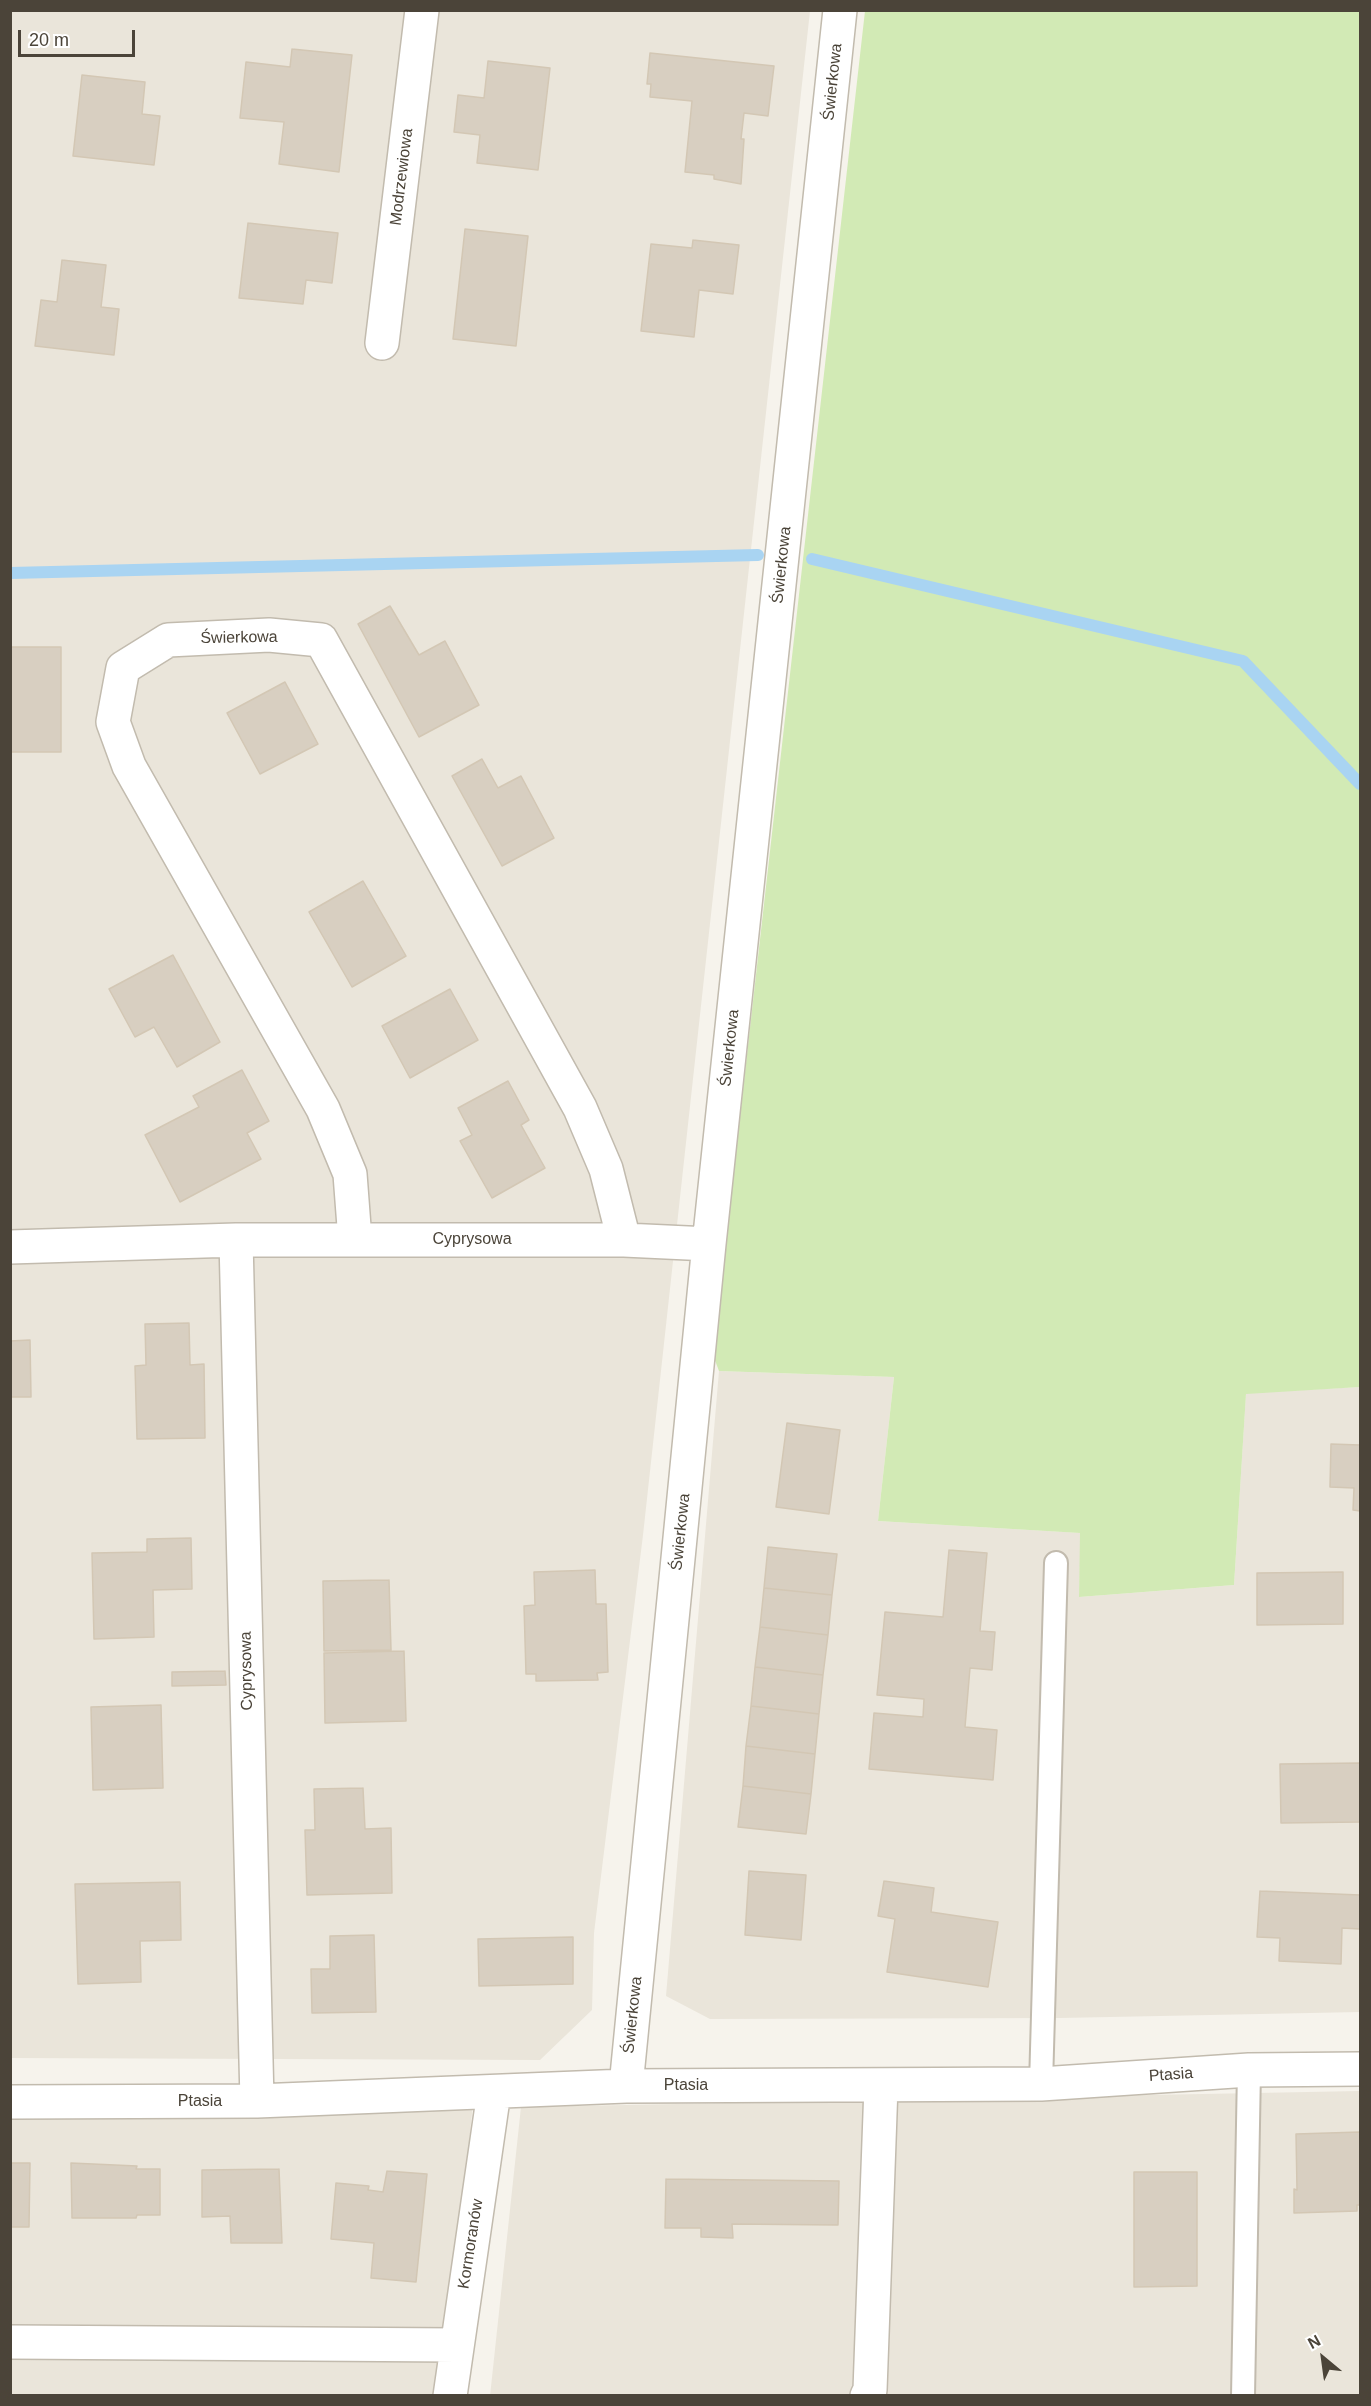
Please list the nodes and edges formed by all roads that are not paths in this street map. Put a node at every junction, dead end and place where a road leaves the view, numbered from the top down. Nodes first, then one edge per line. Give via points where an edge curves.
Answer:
1 (422, 10) edge
2 (840, 10) edge
3 (382, 343) dead end
4 (236, 1240) junction
5 (355, 1240) junction
6 (624, 1240) junction
7 (709, 1244) junction
8 (10, 1247) edge
9 (1056, 1563) dead end
10 (1360, 2069) edge
11 (1249, 2070) junction
12 (1041, 2084) junction
13 (626, 2086) junction
14 (881, 2086) junction
15 (494, 2092) junction
16 (257, 2101) junction
17 (10, 2102) edge
18 (10, 2342) edge
19 (456, 2345) junction
20 (450, 2396) edge
21 (867, 2396) edge
22 (1243, 2396) edge

1 - 3 street, Modrzewiowa
2 - 7 street, Świerkowa
4 - 5 street, Cyprysowa
4 - 8 street, Cyprysowa
4 - 16 street, Cyprysowa
5 - 6 street, Cyprysowa
5 - 6 street, Świerkowa via 350,1174 323,1109 129,766 113,722 123,668 168,640 269,635 321,640 580,1108 606,1168
6 - 7 street, Cyprysowa
7 - 13 street, Świerkowa
9 - 12 lane
10 - 11 street, Ptasia
11 - 12 street, Ptasia
11 - 22 lane
12 - 14 street, Ptasia
13 - 14 street, Ptasia
13 - 15 street, Ptasia
14 - 21 street
15 - 16 street, Ptasia
15 - 19 street, Kormoranów
16 - 17 street, Ptasia
18 - 19 street
19 - 20 street, Kormoranów

